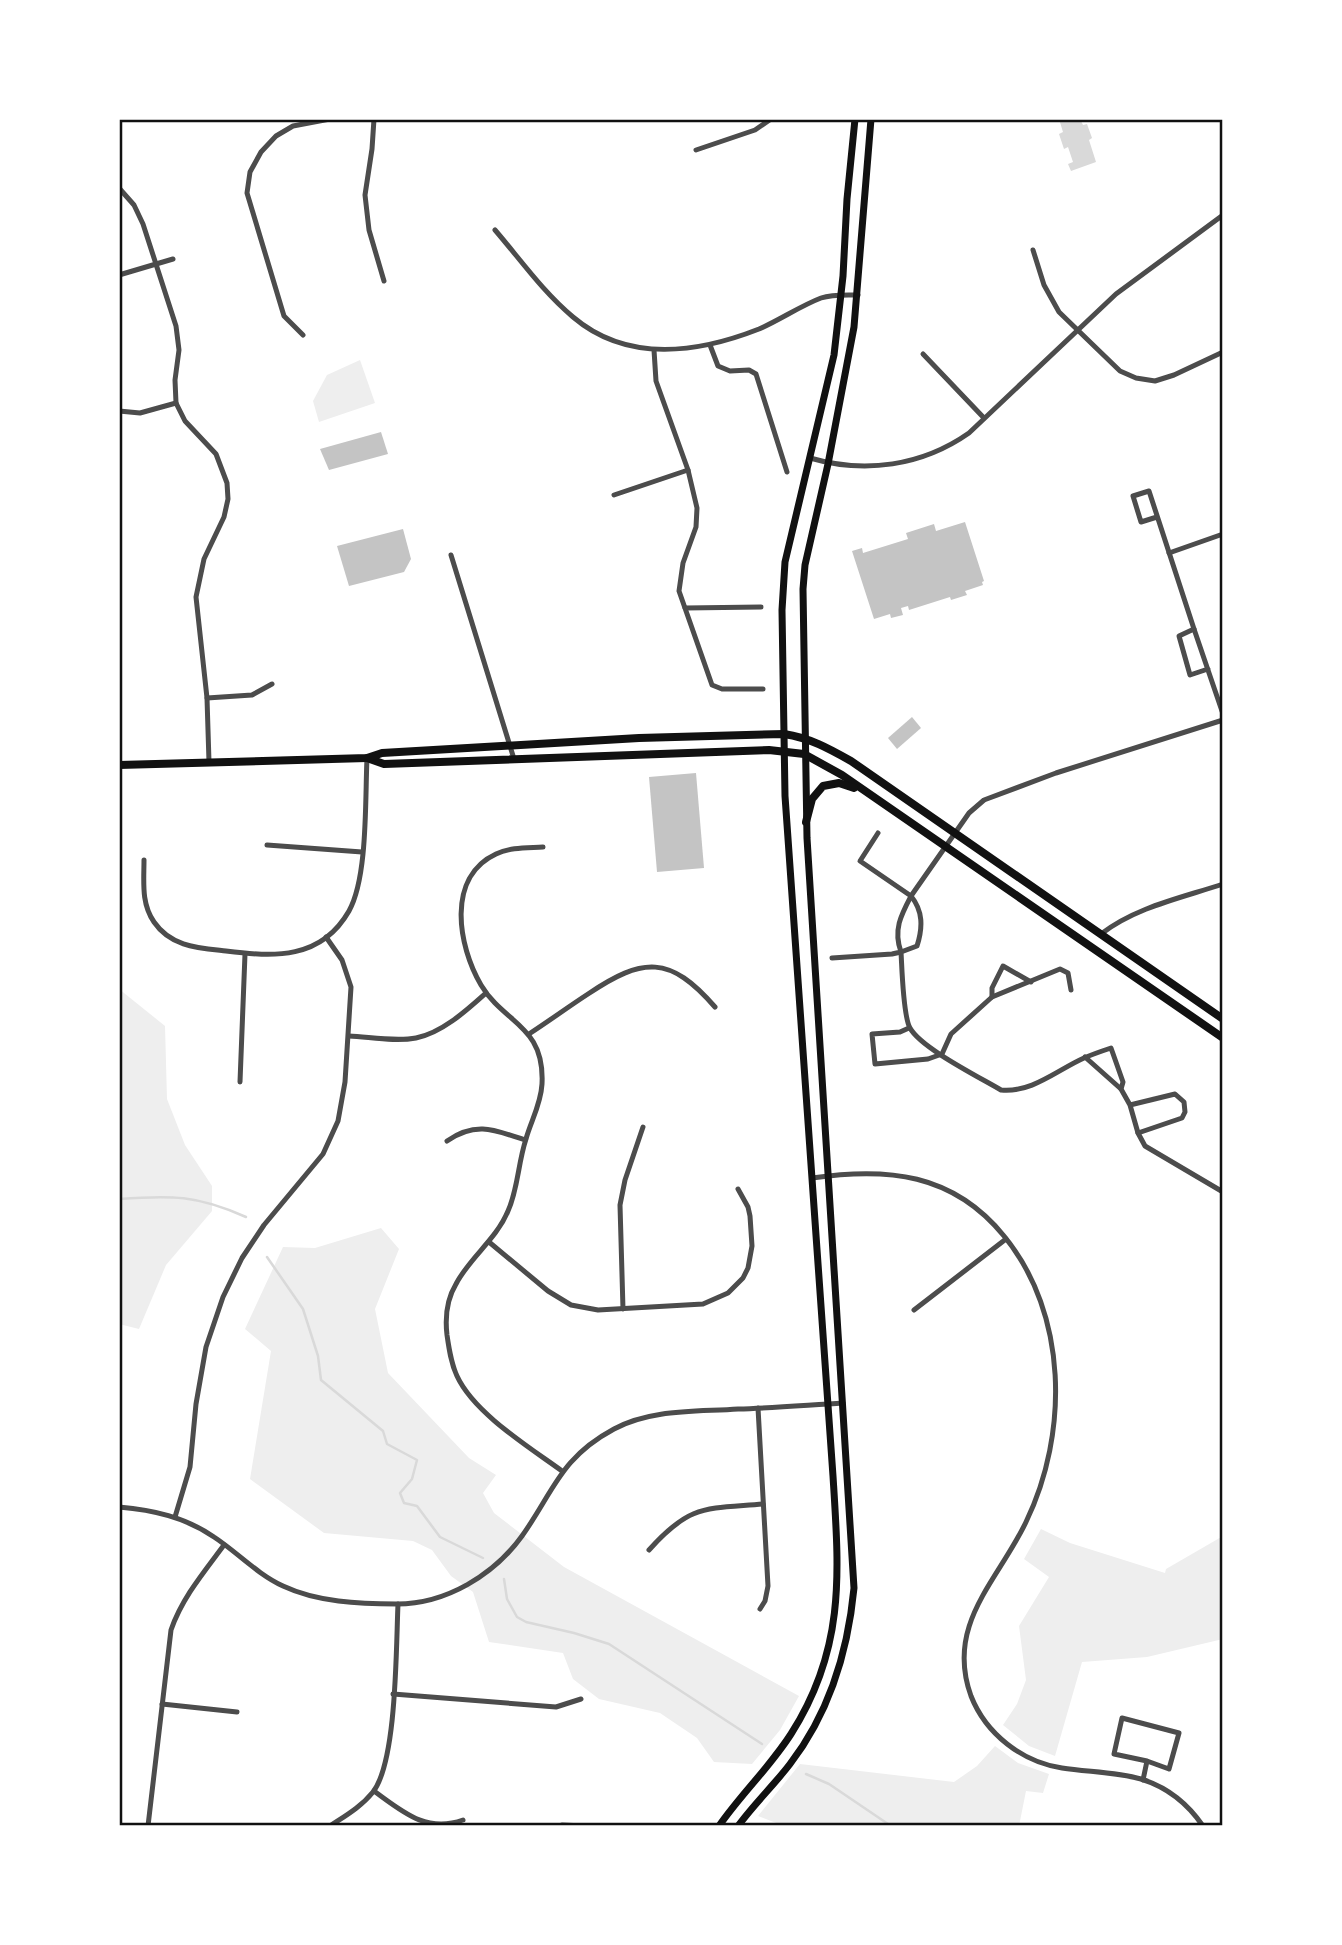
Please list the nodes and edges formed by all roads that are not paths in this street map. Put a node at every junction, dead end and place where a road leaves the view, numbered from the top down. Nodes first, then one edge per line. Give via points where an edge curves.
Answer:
1 (330, 119) edge
2 (374, 119) edge
3 (771, 119) edge
4 (855, 119) edge
5 (871, 119) edge
6 (696, 150) dead end
7 (119, 188) edge
8 (1223, 215) edge
9 (495, 230) dead end
10 (1033, 250) dead end
11 (173, 259) dead end
12 (156, 264) junction
13 (119, 275) edge
14 (384, 281) dead end
15 (841, 295) junction
16 (858, 295) junction
17 (1077, 330) junction
18 (303, 335) dead end
19 (710, 345) junction
20 (654, 350) junction
21 (1223, 352) edge
22 (923, 354) dead end
23 (176, 403) junction
24 (119, 411) edge
25 (984, 418) junction
26 (810, 458) junction
27 (828, 464) junction
28 (688, 470) junction
29 (787, 472) dead end
30 (614, 495) dead end
31 (1157, 517) junction
32 (1223, 534) edge
33 (1169, 553) junction
34 (450, 555) dead end
35 (761, 607) dead end
36 (685, 608) junction
37 (1194, 629) junction
38 (1208, 670) junction
39 (272, 684) dead end
40 (763, 689) dead end
41 (207, 698) junction
42 (1223, 714) edge
43 (1223, 720) edge
44 (784, 734) junction
45 (804, 737) junction
46 (512, 747) junction
47 (783, 751) junction
48 (804, 754) junction
49 (367, 758) junction
50 (513, 759) junction
51 (209, 762) junction
52 (119, 765) edge
53 (869, 795) junction
54 (806, 822) junction
55 (878, 833) dead end
56 (954, 834) junction
57 (267, 845) dead end
58 (543, 847) dead end
59 (944, 847) junction
60 (362, 852) junction
61 (144, 860) dead end
62 (1223, 884) edge
63 (911, 896) junction
64 (1100, 934) junction
65 (326, 937) junction
66 (901, 952) junction
67 (245, 954) junction
68 (832, 958) dead end
69 (1031, 982) junction
70 (1071, 990) dead end
71 (486, 993) junction
72 (992, 997) junction
73 (715, 1007) dead end
74 (1223, 1019) edge
75 (909, 1028) junction
76 (529, 1034) junction
77 (349, 1035) junction
78 (1223, 1038) edge
79 (942, 1054) junction
80 (1085, 1057) junction
81 (240, 1082) dead end
82 (1121, 1089) junction
83 (1130, 1105) junction
84 (643, 1128) dead end
85 (1138, 1133) junction
86 (526, 1140) junction
87 (447, 1141) dead end
88 (828, 1176) junction
89 (812, 1178) junction
90 (738, 1189) dead end
91 (1223, 1192) edge
92 (1006, 1238) junction
93 (489, 1242) junction
94 (623, 1309) junction
95 (914, 1310) dead end
96 (843, 1403) junction
97 (827, 1404) junction
98 (758, 1408) junction
99 (562, 1471) junction
100 (763, 1504) junction
101 (119, 1507) edge
102 (175, 1517) junction
103 (224, 1545) junction
104 (649, 1550) dead end
105 (398, 1604) junction
106 (760, 1609) dead end
107 (393, 1695) junction
108 (581, 1699) dead end
109 (162, 1704) junction
110 (237, 1712) dead end
111 (1147, 1761) junction
112 (1143, 1780) junction
113 (374, 1791) junction
114 (463, 1820) dead end
115 (562, 1825) edge
116 (148, 1826) edge
117 (330, 1826) edge
118 (584, 1826) edge
119 (719, 1826) edge
120 (738, 1826) edge
121 (1203, 1826) edge

1 - 18 street via 293,126 276,136 250,172 247,193 284,316
2 - 14 street via 365,195 369,230
3 - 6 street via 755,130
4 - 15 main road
5 - 16 main road
7 - 12 street via 138,213
8 - 17 street via 1116,293
9 - 20 street via 575,319 607,338
10 - 17 street via 1049,298
11 - 12 street
12 - 13 street
12 - 23 street via 178,335
15 - 16 street
15 - 19 street via 821,298 778,321
15 - 26 main road via 830,377
16 - 27 main road
17 - 21 street via 1109,363 1136,378 1174,375
17 - 25 street
19 - 20 street
19 - 29 street via 719,366 756,374
20 - 28 street via 656,381
22 - 25 street
23 - 24 street via 140,413
23 - 41 street via 185,421 216,454 227,483 224,517 204,559 195,597
25 - 27 street via 954,444 913,461 851,467
26 - 27 street
26 - 44 main road via 783,576
27 - 45 main road via 805,565
28 - 30 street
28 - 36 street via 697,508 682,572 680,591
31 - 31 street via 1149,491 1133,496 1141,522
31 - 33 street
32 - 33 street
33 - 37 street
34 - 46 street
35 - 36 street
36 - 40 street via 712,685
37 - 38 street
37 - 38 street via 1179,636 1190,675
38 - 42 street
39 - 41 street via 252,695
41 - 51 street
43 - 56 street via 1000,792 978,804
44 - 45 main road
44 - 46 main road
44 - 47 main road
45 - 48 main road
45 - 56 main road via 851,761
46 - 49 main road via 382,753
46 - 50 street
47 - 48 main road
47 - 50 main road
47 - 89 main road
48 - 53 main road
48 - 54 main road
49 - 50 main road via 384,764
49 - 51 main road
49 - 60 street
51 - 52 main road
53 - 54 main road via 845,784 828,784 815,793
53 - 59 main road
54 - 88 main road
55 - 63 street via 860,860
56 - 59 street
56 - 64 main road
57 - 60 street
58 - 71 street via 494,855 477,868 466,885 464,942
59 - 63 street
59 - 78 main road
60 - 65 street via 354,900
61 - 67 street via 145,903 162,932 187,946
62 - 64 street via 1134,913
63 - 66 street via 897,928
63 - 66 street via 922,915 919,938 917,946
64 - 74 main road
65 - 67 street via 289,954
65 - 77 street via 350,980
66 - 68 street
66 - 75 street
67 - 81 street
69 - 70 street via 1060,969 1068,973
69 - 72 street
69 - 72 street via 1003,966
71 - 76 street
71 - 77 street via 426,1035 404,1039
72 - 79 street via 951,1034
73 - 76 street via 681,975 661,968 640,968 614,977
75 - 79 street via 928,1048
75 - 79 street via 872,1034 875,1064
76 - 86 street via 539,1056 542,1083
77 - 102 street via 343,1100 330,1142 255,1238 215,1316 200,1377 190,1467
79 - 80 street via 1001,1090 1011,1091
80 - 82 street
80 - 82 street via 1111,1048 1123,1082
82 - 83 street
83 - 85 street
83 - 85 street via 1175,1094 1184,1102 1182,1118
84 - 94 street via 620,1205
85 - 91 street via 1145,1146
86 - 87 street via 477,1128
86 - 93 street via 511,1203
88 - 89 street
88 - 92 street via 890,1174 933,1183 974,1205
88 - 96 main road
89 - 97 main road
90 - 94 street via 748,1207 752,1246 748,1268 736,1286 703,1304
92 - 95 street
92 - 112 street via 1030,1273 1042,1304 1053,1354 1055,1412 1036,1500 970,1620 964,1651 968,1687 990,1727 1023,1755 1054,1767
93 - 94 street via 560,1300 585,1309
93 - 99 street via 461,1275 450,1298 446,1328 453,1366 478,1406
96 - 97 street
96 - 120 main road via 853,1562 846,1643 836,1678 807,1738
97 - 98 street
97 - 119 main road via 838,1581 827,1653 790,1736
98 - 99 street via 665,1413 636,1420 594,1441
98 - 100 street
99 - 105 street via 521,1539 493,1567 446,1595
100 - 104 street via 695,1512 673,1524
100 - 106 street via 768,1586
101 - 102 street
102 - 103 street
103 - 105 street via 267,1577 300,1593
103 - 109 street via 176,1618
105 - 107 street
107 - 108 street via 556,1707
107 - 113 street via 387,1758
109 - 110 street
109 - 116 street
111 - 111 street via 1114,1754 1122,1718 1179,1733 1169,1769
111 - 112 street
112 - 121 street via 1176,1797
113 - 114 street via 424,1822 449,1825
113 - 117 street
115 - 118 street

